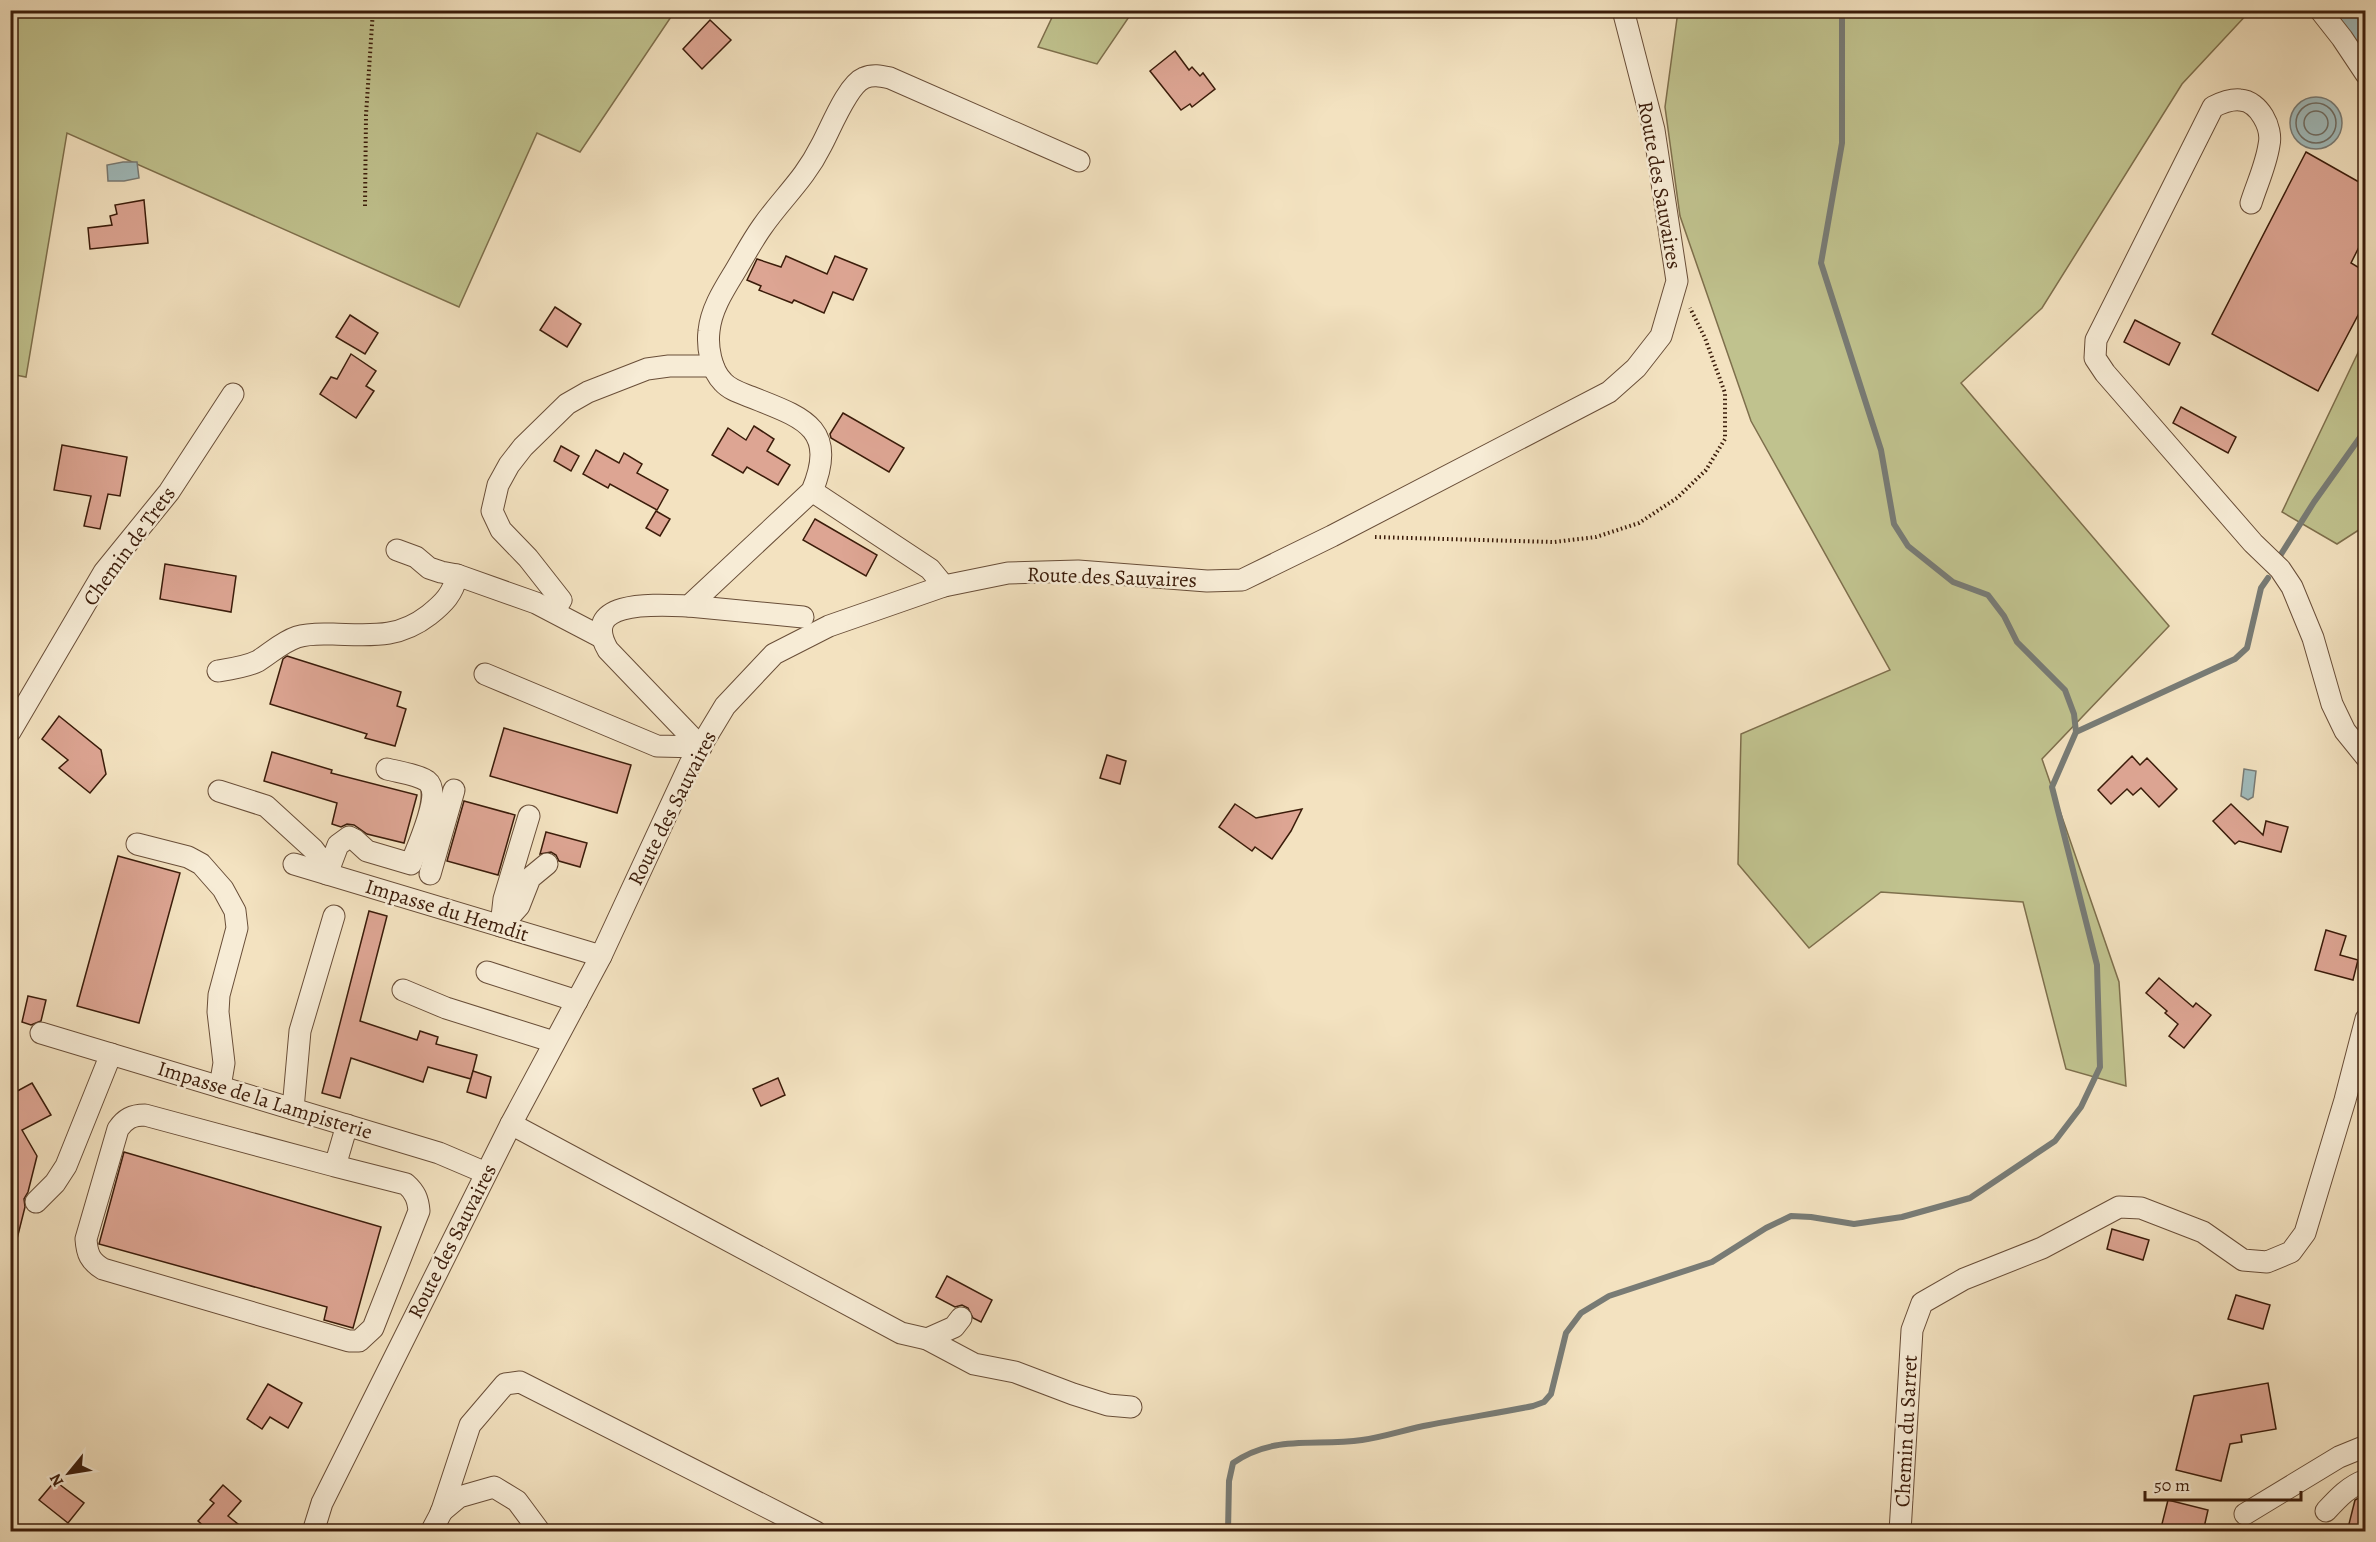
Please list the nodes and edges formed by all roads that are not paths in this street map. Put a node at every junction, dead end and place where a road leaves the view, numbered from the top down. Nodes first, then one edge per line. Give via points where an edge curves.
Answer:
1 (1623, 10) edge
2 (2320, 10) edge
3 (2366, 74) edge
4 (1079, 161) dead end
5 (2251, 203) dead end
6 (713, 366) junction
7 (233, 394) dead end
8 (812, 491) junction
9 (397, 550) dead end
10 (457, 575) junction
11 (944, 585) junction
12 (689, 606) junction
13 (554, 612) junction
14 (803, 617) dead end
15 (601, 637) junction
16 (218, 671) dead end
17 (485, 674) dead end
18 (10, 732) edge
19 (700, 747) junction
20 (2366, 757) edge
21 (387, 769) dead end
22 (454, 790) dead end
23 (219, 791) dead end
24 (529, 816) dead end
25 (137, 844) dead end
26 (294, 864) dead end
27 (411, 864) junction
28 (547, 864) dead end
29 (327, 874) junction
30 (334, 916) dead end
31 (501, 926) junction
32 (600, 956) junction
33 (487, 972) dead end
34 (403, 990) dead end
35 (577, 1001) junction
36 (2366, 1019) edge
37 (41, 1033) dead end
38 (554, 1042) junction
39 (111, 1054) junction
40 (220, 1087) junction
41 (294, 1109) junction
42 (511, 1124) junction
43 (347, 1125) junction
44 (335, 1166) junction
45 (486, 1173) junction
46 (36, 1202) dead end
47 (961, 1318) dead end
48 (927, 1339) junction
49 (1131, 1407) dead end
50 (2366, 1446) edge
51 (2366, 1480) edge
52 (2326, 1511) dead end
53 (2245, 1514) dead end
54 (436, 1522) edge
55 (313, 1532) edge
56 (540, 1532) edge
57 (816, 1532) edge
58 (1900, 1532) edge

1 - 11 street, Route des Sauvaires via 1654,130 1677,280 1661,336 1636,368 1609,392 1242,580 1078,571 1008,573
2 - 3 street
4 - 6 street via 890,78 864,78 852,87 809,170 762,227 716,304 708,348
5 - 20 street via 2270,143 2268,127 2254,105 2241,99 2224,102 2213,107 2096,340 2096,358 2253,543 2280,569 2292,587 2313,638 2332,704 2345,731
6 - 8 street via 731,389 798,415 808,424 817,436 820,454
6 - 13 street via 647,369 588,392 567,404 509,465 498,485 492,511 501,530 561,600
7 - 18 street, Chemin de Trets via 169,492 104,572
8 - 11 street via 930,568
8 - 12 street
9 - 10 street via 416,557 429,568
10 - 13 street
10 - 16 street via 448,598 414,627 375,635 297,637 257,661
11 - 19 street, Route des Sauvaires via 829,626 774,654 725,706
12 - 14 street
12 - 15 street via 623,608 601,626
13 - 15 street
15 - 19 street via 608,650
17 - 19 street via 657,746
19 - 32 street, Route des Sauvaires
21 - 27 street via 425,779 432,786 434,799
22 - 27 street via 438,878
23 - 29 street via 266,806 313,849
24 - 31 street via 504,899
25 - 40 street via 201,864 223,889 235,911 237,928 219,995 224,1063
26 - 29 street, Impasse du Hemdit
27 - 29 street via 367,851 349,837 338,845
28 - 31 street via 530,878 519,906
29 - 31 street, Impasse du Hemdit
30 - 41 street via 300,1031
31 - 32 street, Impasse du Hemdit
32 - 35 street, Route des Sauvaires
33 - 35 street
34 - 38 street via 446,1008
35 - 38 street, Route des Sauvaires
36 - 58 street, Chemin du Sarret via 2305,1233 2290,1252 2267,1262 2243,1260 2203,1232 2141,1208 2119,1207 2042,1248 1964,1279 1922,1303 1912,1330
37 - 39 street, Impasse de la Lampisterie
38 - 42 street, Route des Sauvaires
39 - 40 street, Impasse de la Lampisterie
39 - 46 street via 66,1166
40 - 41 street, Impasse de la Lampisterie
41 - 43 street, Impasse de la Lampisterie
42 - 45 street, Route des Sauvaires
42 - 48 street via 901,1333
43 - 44 street
43 - 45 street, Impasse de la Lampisterie via 439,1153
44 - 44 street via 406,1184 418,1202 419,1211 373,1328 359,1341 103,1269 87,1253 86,1239 118,1129 134,1115
45 - 55 street, Route des Sauvaires via 322,1503
47 - 48 street via 954,1328
48 - 49 street via 974,1364 1015,1372 1108,1405
50 - 53 street via 2339,1456
51 - 52 street via 2339,1496
54 - 56 street via 459,1497 494,1486 517,1501
54 - 57 street via 470,1425 505,1383 520,1382

